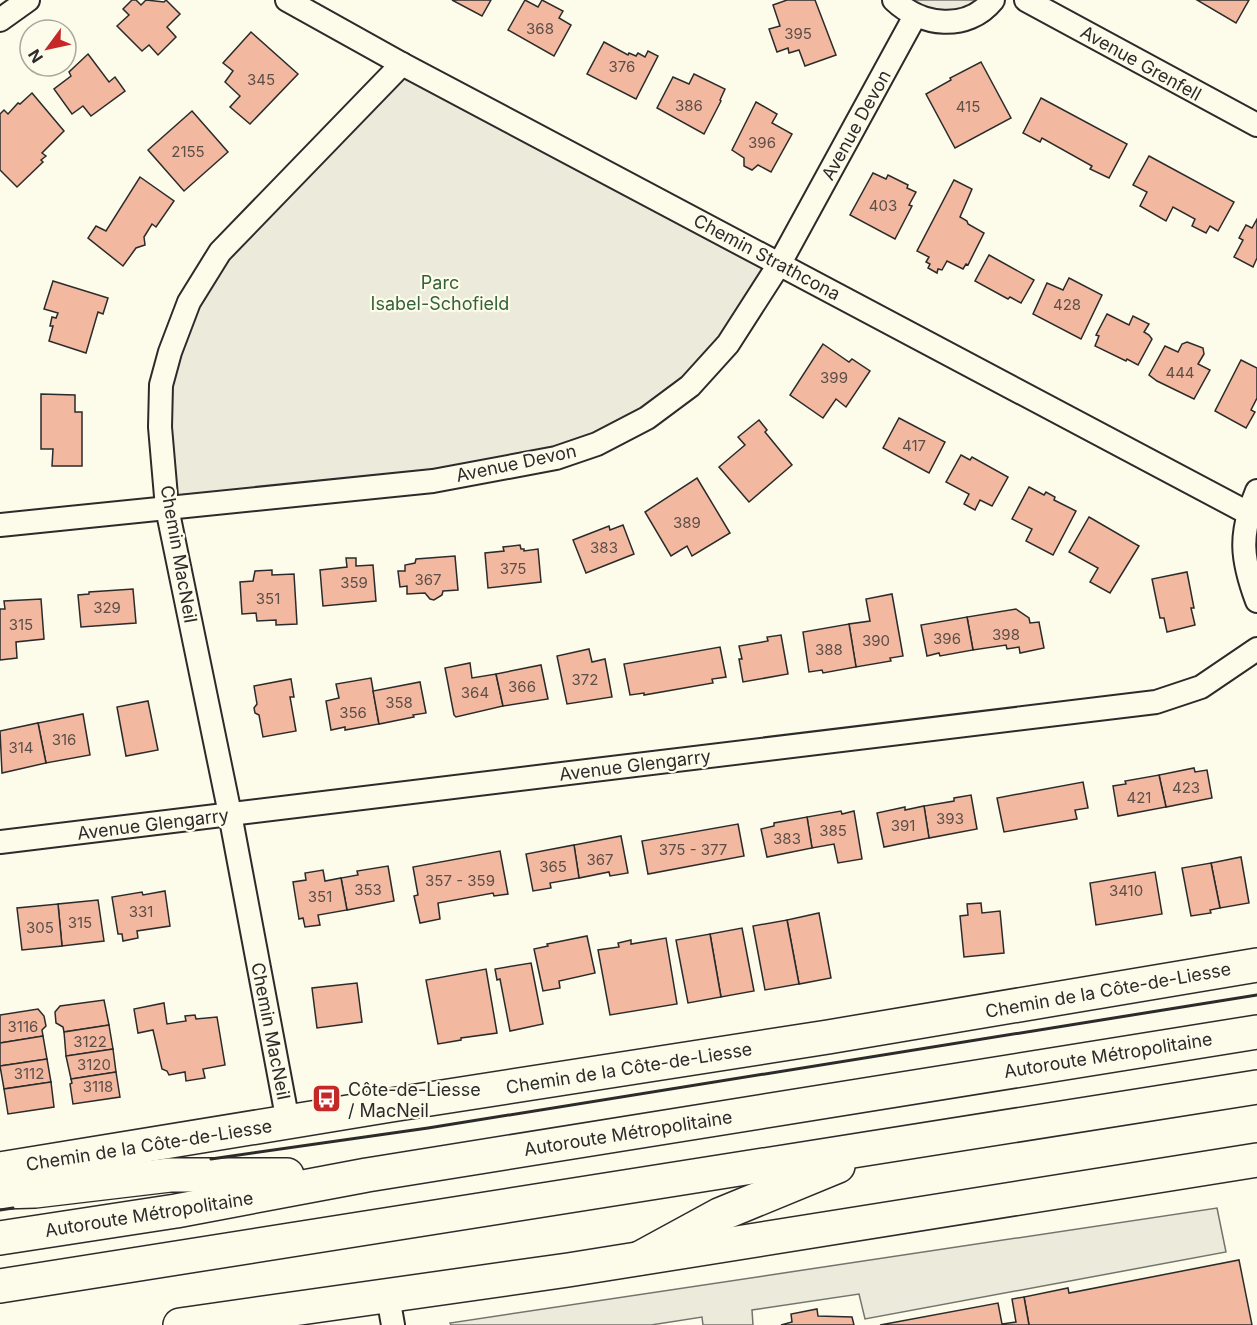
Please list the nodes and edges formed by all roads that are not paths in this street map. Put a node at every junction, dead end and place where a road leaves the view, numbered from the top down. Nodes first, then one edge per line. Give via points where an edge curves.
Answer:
1 (28, 0) edge
2 (286, 0) edge
3 (894, 0) edge
4 (993, 0) edge
5 (1026, 0) edge
6 (915, 16) junction
7 (0, 20) edge
8 (402, 64) junction
9 (1257, 125) edge
10 (780, 263) junction
11 (1257, 491) edge
12 (167, 508) junction
13 (1248, 513) junction
14 (0, 525) edge
15 (1257, 601) edge
16 (1257, 650) edge
17 (230, 814) junction
18 (0, 842) edge
19 (1257, 965) edge
20 (1257, 1032) edge
21 (1257, 1087) edge
22 (288, 1122) junction
23 (892, 1144) junction
24 (1257, 1161) edge
25 (0, 1169) edge
26 (367, 1175) junction
27 (0, 1192) edge
28 (0, 1238) edge
29 (640, 1258) junction
30 (0, 1286) edge
31 (390, 1311) edge
32 (180, 1325) edge

1 - 7 street
2 - 8 street, Chemin Strathcona
3 - 6 street
4 - 6 street via 973,16 958,21 929,21
5 - 9 street, Avenue Grenfell
6 - 10 street, Avenue Devon
8 - 10 street, Chemin Strathcona
8 - 12 street, Chemin MacNeil via 220,252 189,302 161,385 160,427
10 - 12 street, Avenue Devon via 728,344 690,386 647,418 597,444 556,458 433,481
10 - 13 street, Chemin Strathcona
11 - 13 street
12 - 14 street, Avenue Devon
12 - 17 street, Chemin MacNeil
13 - 15 street via 1246,571
16 - 17 street, Avenue Glengarry via 1202,687 1156,702
17 - 18 street, Avenue Glengarry
17 - 22 street, Chemin MacNeil
19 - 22 main road, Chemin de la Côte-de-Liesse
20 - 26 main road, Autoroute Métropolitaine
21 - 23 main road
22 - 25 main road, Chemin de la Côte-de-Liesse
23 - 29 main road via 719,1215
23 - 30 main road
24 - 29 main road
26 - 27 main road via 170,1175
26 - 28 main road, Autoroute Métropolitaine via 176,1211
29 - 31 main road
31 - 32 main road

